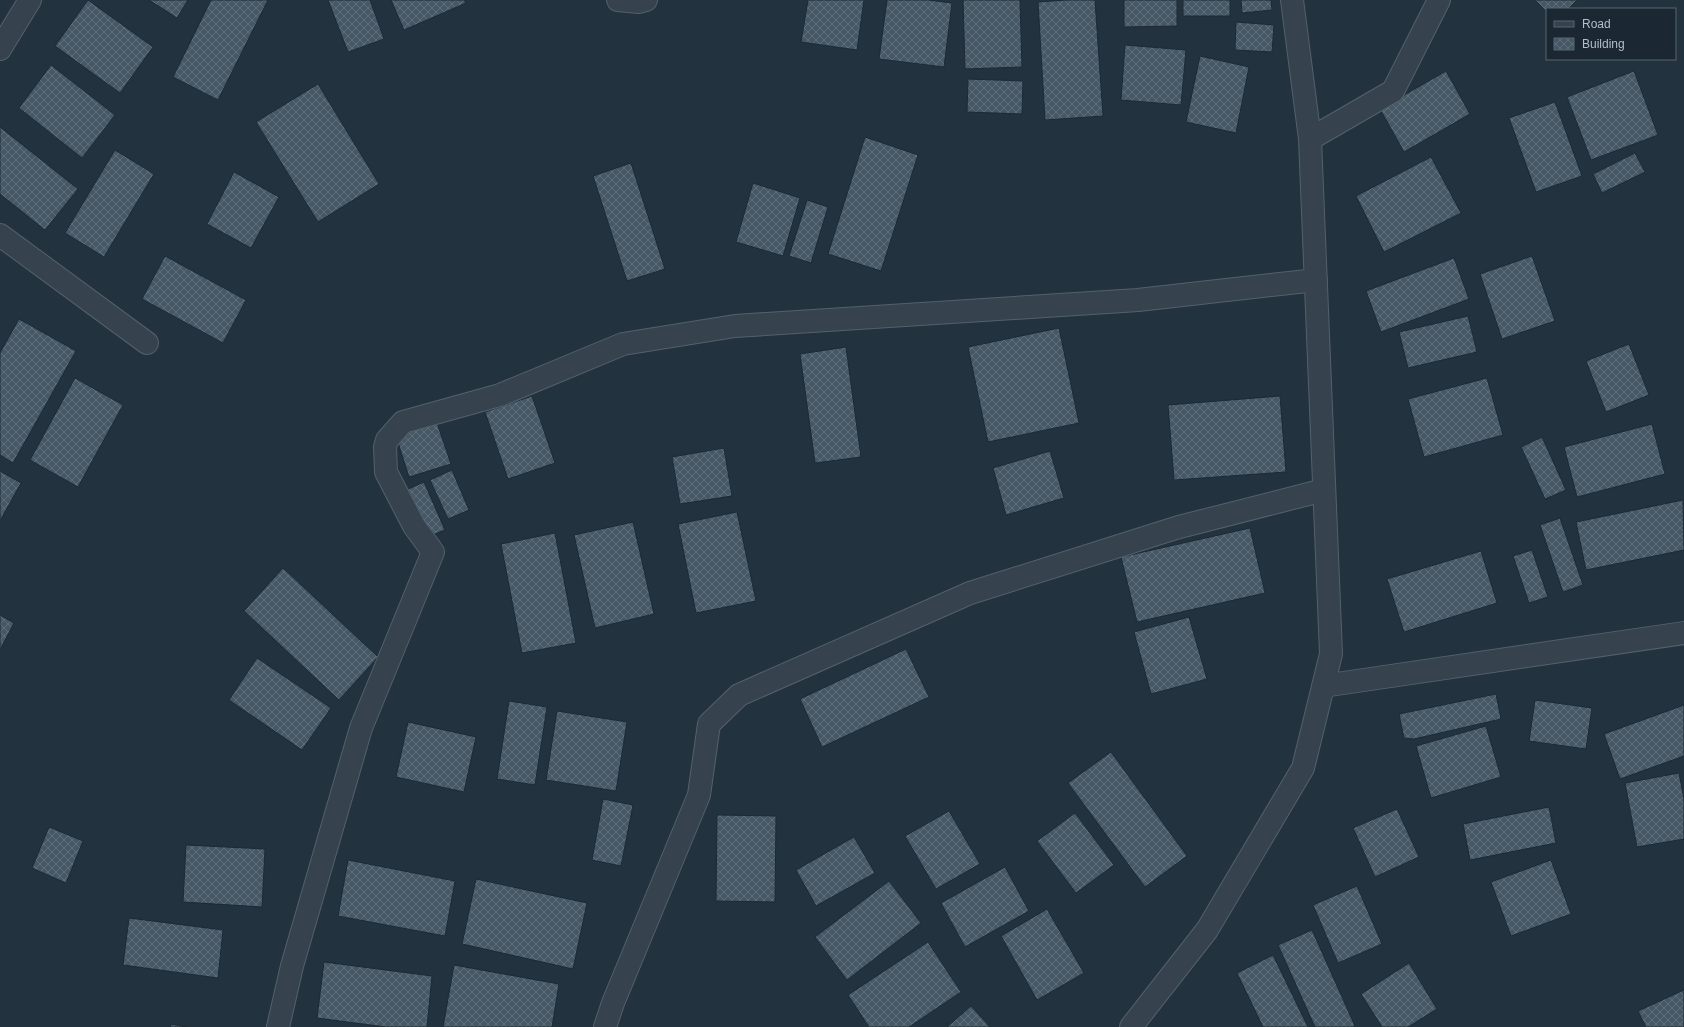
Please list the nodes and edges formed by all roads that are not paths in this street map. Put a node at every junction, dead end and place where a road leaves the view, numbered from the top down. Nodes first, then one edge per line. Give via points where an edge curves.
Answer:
1 (30, 0) edge
2 (618, 0) edge
3 (646, 0) edge
4 (1292, 0) edge
5 (1439, 0) edge
6 (0, 49) edge
7 (1310, 139) junction
8 (0, 236) edge
9 (1316, 280) junction
10 (147, 343) dead end
11 (1324, 490) junction
12 (1684, 633) edge
13 (1323, 686) junction
14 (278, 1027) edge
15 (605, 1027) edge
16 (1131, 1027) edge

1 - 6 street
2 - 3 street
4 - 7 street
5 - 7 street via 1393,91
7 - 9 street
8 - 10 street
9 - 11 street
9 - 14 street via 1138,300 743,326 623,344 500,395 403,422 387,440 386,472 414,526 433,552 361,728 292,966
11 - 13 street via 1331,654
11 - 15 street via 1179,527 970,593 739,695 709,724 699,795
12 - 13 street
13 - 16 street via 1302,768 1207,930

